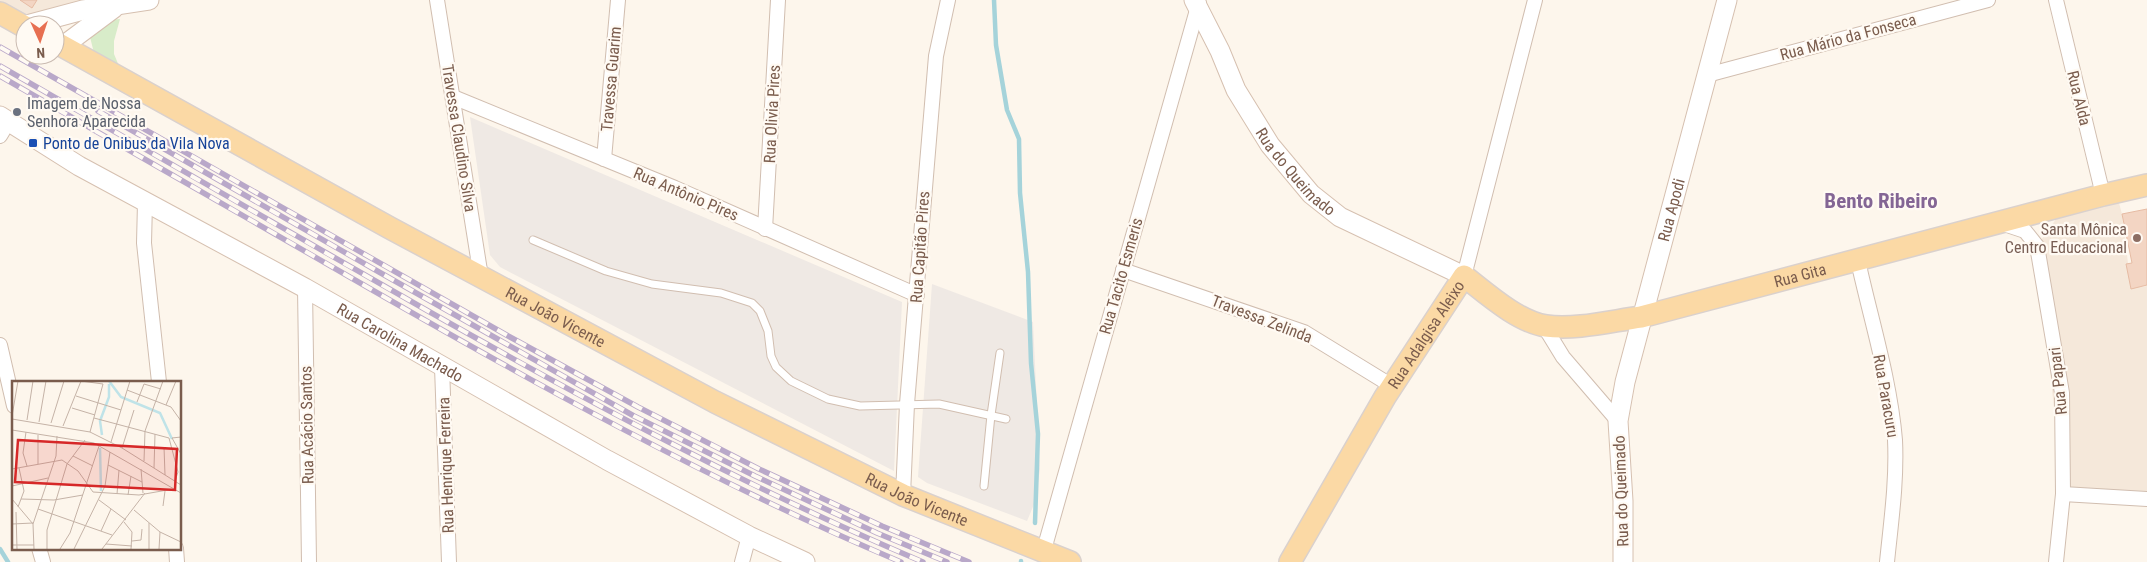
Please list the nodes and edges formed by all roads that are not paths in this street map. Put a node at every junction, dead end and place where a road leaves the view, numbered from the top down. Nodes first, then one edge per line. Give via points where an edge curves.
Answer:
1 (149, 0) edge
2 (437, 0) edge
3 (618, 0) edge
4 (778, 0) edge
5 (948, 0) edge
6 (1535, 0) edge
7 (1727, 0) edge
8 (1988, 0) edge
9 (2056, 0) edge
10 (125, 3) edge
11 (1197, 3) edge
12 (0, 13) edge
13 (65, 15) edge
14 (15, 21) edge
15 (65, 40) edge
16 (65, 47) edge
17 (1707, 75) junction
18 (453, 96) junction
19 (3, 124) edge
20 (604, 159) junction
21 (2147, 186) edge
22 (2103, 195) junction
23 (145, 203) junction
24 (2001, 223) junction
25 (766, 229) junction
26 (533, 240) dead end
27 (1858, 261) junction
28 (1123, 270) junction
29 (1464, 276) junction
30 (481, 277) junction
31 (305, 288) junction
32 (917, 296) junction
33 (1641, 317) junction
34 (1544, 326) junction
35 (0, 345) edge
36 (1000, 353) dead end
37 (442, 367) junction
38 (159, 381) edge
39 (1392, 386) junction
40 (12, 397) edge
41 (907, 404) junction
42 (990, 415) junction
43 (1006, 419) dead end
44 (1618, 421) junction
45 (984, 486) dead end
46 (2063, 494) junction
47 (902, 495) junction
48 (2147, 500) edge
49 (749, 536) junction
50 (1043, 552) junction
51 (309, 562) edge
52 (450, 562) edge
53 (742, 562) edge
54 (805, 562) edge
55 (1070, 562) edge
56 (1290, 562) edge
57 (1623, 562) edge
58 (1887, 562) edge
59 (2056, 562) edge

1 - 10 main road
2 - 18 street, Travessa Claudino Silva
3 - 20 street, Travessa Guarim
4 - 25 street, Rua Olivia Pires
5 - 32 street, Rua Capitão Pires via 936,56
6 - 29 street, Rua Adalgisa Aleixo
7 - 17 main road, Rua Apodi
8 - 17 street, Rua Mário da Fonseca
9 - 22 street, Rua Alda
10 - 13 main road
10 - 15 main road
11 - 28 street, Rua Tacito Esmeris
11 - 29 main road, Rua do Queimado via 1236,90 1270,145 1311,194 1340,216
12 - 14 main road
16 - 30 main road, Rua João Vicente
17 - 33 main road, Rua Apodi
18 - 20 street, Rua Antônio Pires
18 - 30 street, Travessa Claudino Silva
19 - 23 main road, Rua Carolina Machado
20 - 25 street, Rua Antônio Pires
21 - 22 main road, Rua Gita
22 - 24 main road, Rua Gita
23 - 31 main road, Rua Carolina Machado
23 - 38 street via 144,243
24 - 27 main road, Rua Gita
24 - 46 street, Rua Papari via 2025,231 2037,246 2062,393
25 - 32 street, Rua Antônio Pires
26 - 41 lane via 606,271 652,284 721,294 752,303 760,311 768,331 776,367 791,381 828,399 860,406
27 - 33 main road, Rua Gita
27 - 58 street, Rua Paracuru via 1890,402 1895,441
28 - 39 street, Travessa Zelinda via 1304,332
28 - 50 street, Rua Tacito Esmeris
29 - 34 main road, Rua Gita via 1519,316
29 - 39 main road, Rua Adalgisa Aleixo
30 - 47 main road, Rua João Vicente via 715,402
31 - 37 main road, Rua Carolina Machado
31 - 51 street, Rua Acácio Santos
32 - 41 street, Rua Capitão Pires
33 - 34 main road, Rua Gita
33 - 44 main road, Rua Apodi
34 - 44 street, Rua do Queimado via 1563,356
35 - 40 street
36 - 42 lane
37 - 49 main road, Rua Carolina Machado
37 - 52 street, Rua Henrique Ferreira
39 - 56 main road, Rua Adalgisa Aleixo
41 - 42 lane via 939,404
41 - 47 street, Rua Capitão Pires
42 - 43 lane
42 - 45 lane
44 - 57 main road, Rua do Queimado
46 - 48 street
46 - 59 street, Rua Papari
47 - 50 main road, Rua João Vicente
49 - 53 street
49 - 54 main road, Rua Carolina Machado
50 - 55 main road, Rua João Vicente

